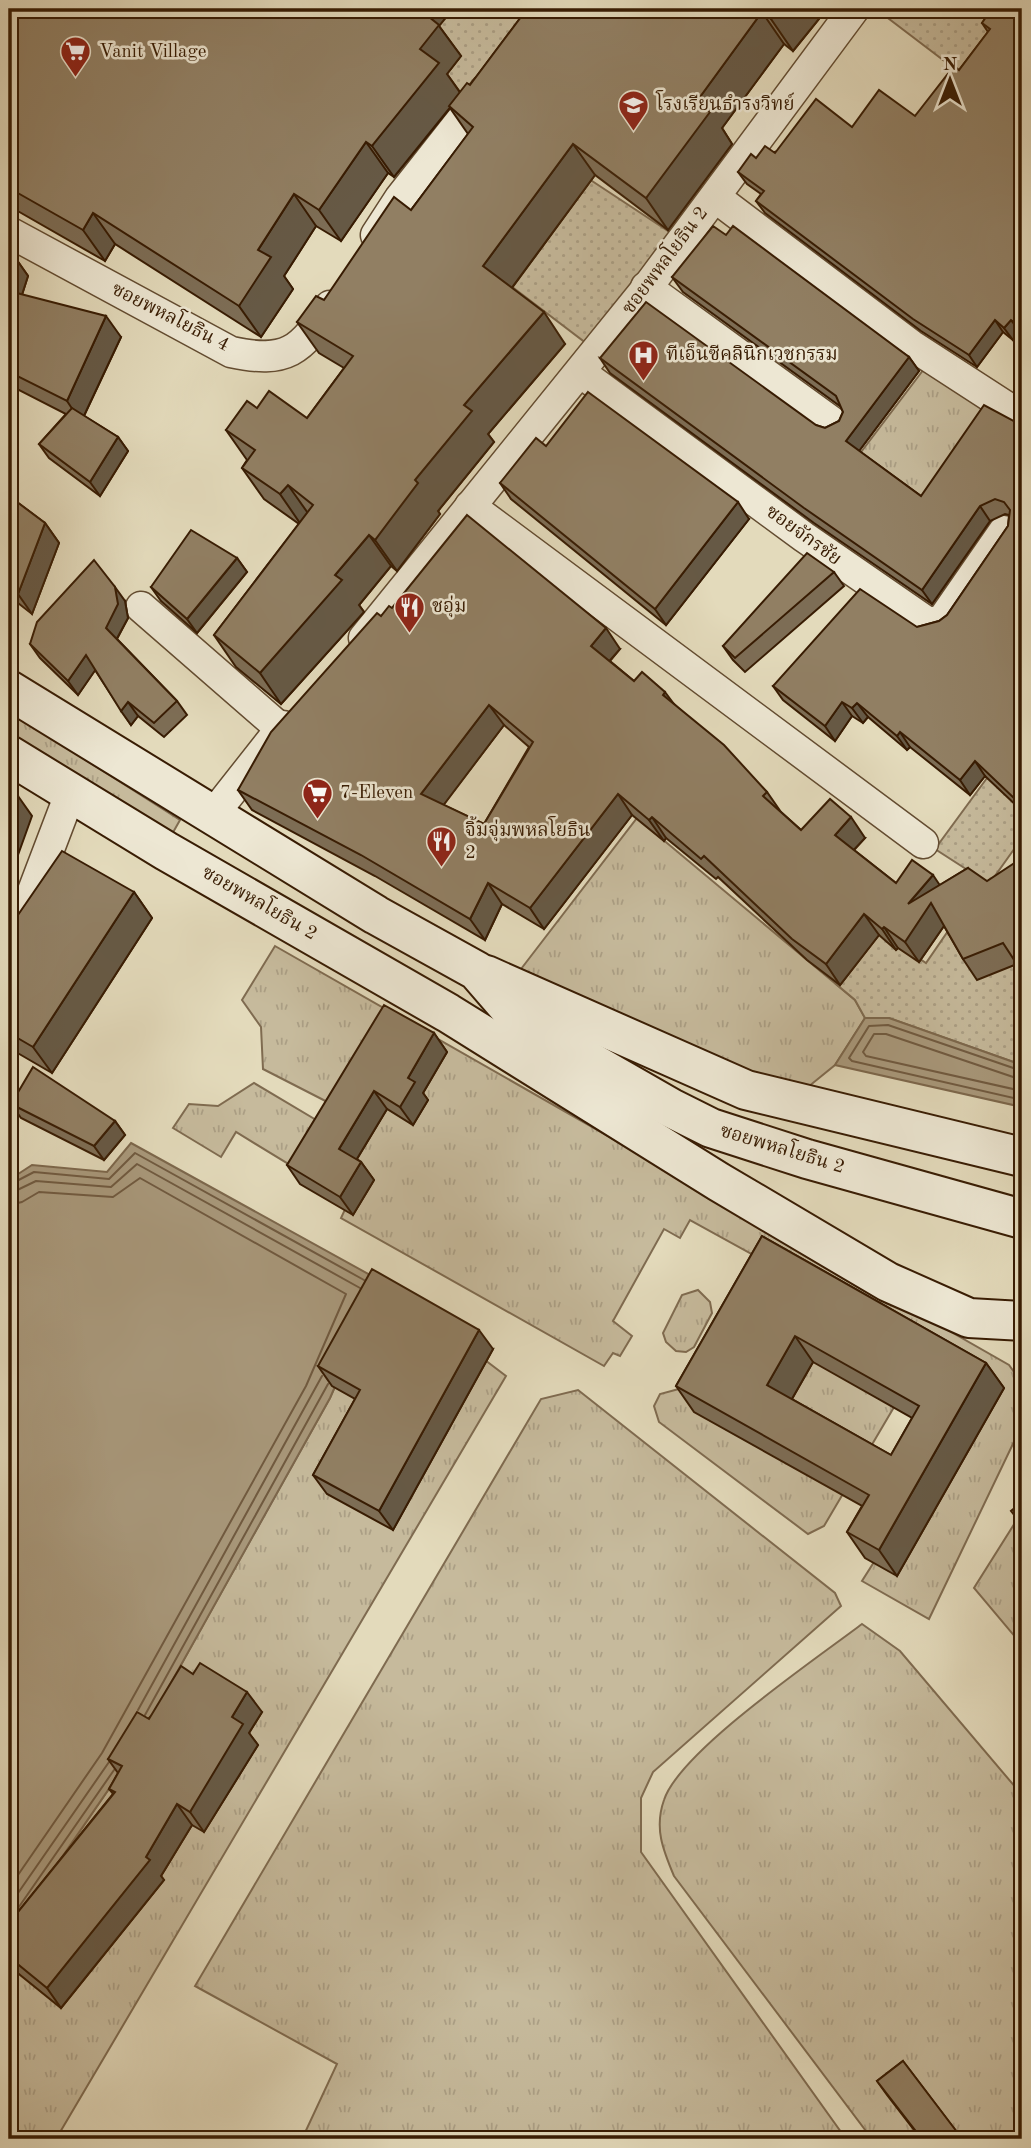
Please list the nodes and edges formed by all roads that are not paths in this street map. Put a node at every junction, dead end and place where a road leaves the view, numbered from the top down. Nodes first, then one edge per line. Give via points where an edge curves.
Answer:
1 (854, 9) edge
2 (504, 67) edge
3 (715, 197) junction
4 (9, 232) edge
5 (646, 287) junction
6 (580, 372) junction
7 (1022, 417) edge
8 (836, 425) edge
9 (470, 506) junction
10 (1004, 531) edge
11 (141, 607) dead end
12 (347, 656) edge
13 (9, 690) edge
14 (300, 706) edge
15 (280, 728) junction
16 (9, 755) edge
17 (70, 794) junction
18 (212, 816) junction
19 (923, 843) dead end
20 (185, 862) junction
21 (9, 954) edge
22 (477, 971) junction
23 (448, 1013) junction
24 (521, 1022) junction
25 (1022, 1157) edge
26 (1022, 1219) edge
27 (1022, 1321) edge

1 - 3 street, ซอยพหลโยธิน 2
2 - 4 street, ซอยพหลโยธิน 4 via 400,198 309,340 276,355 231,352
3 - 5 street, ซอยพหลโยธิน 2
3 - 7 street via 911,345
5 - 6 street, ซอยพหลโยธิน 2
5 - 8 street
6 - 9 street, ซอยพหลโยธิน 2
6 - 10 street, ซอยจักรชัย via 930,624 943,619
9 - 12 street, ซอยพหลโยธิน 2
9 - 19 street
11 - 15 street via 208,647
13 - 18 street, ซอยพหลโยธิน 2
14 - 15 street
15 - 18 street
16 - 17 street, ซอยพหลโยธิน 2
17 - 20 street, ซอยพหลโยธิน 2
17 - 21 street
18 - 20 street
18 - 22 street, ซอยพหลโยธิน 2
20 - 23 street, ซอยพหลโยธิน 2
22 - 24 street, ซอยพหลโยธิน 2
22 - 25 street via 746,1090
23 - 24 street, ซอยพหลโยธิน 2
23 - 27 street via 888,1282 969,1318
24 - 26 street, ซอยพหลโยธิน 2 via 711,1128

